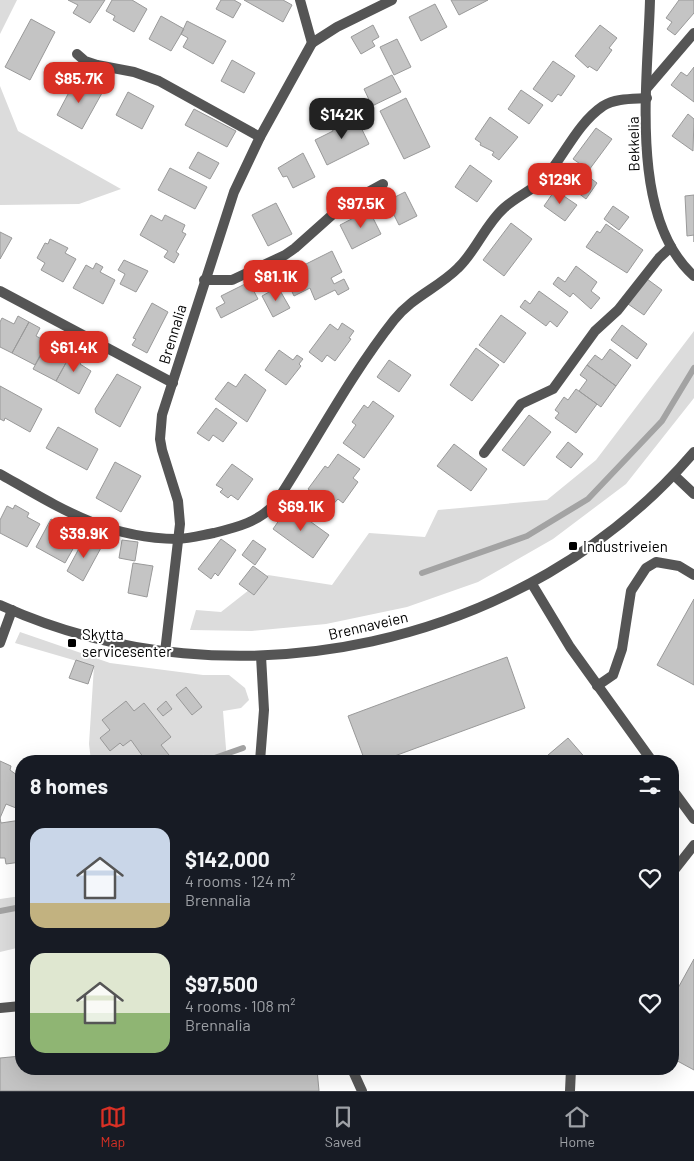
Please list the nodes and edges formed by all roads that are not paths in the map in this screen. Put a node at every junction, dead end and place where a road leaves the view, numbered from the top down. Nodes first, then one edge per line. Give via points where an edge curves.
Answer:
1 (300, 0) edge
2 (392, 0) edge
3 (650, 0) edge
4 (694, 33) edge
5 (312, 43) junction
6 (77, 54) dead end
7 (647, 93) junction
8 (260, 136) junction
9 (383, 184) dead end
10 (671, 247) junction
11 (694, 276) edge
12 (204, 280) junction
13 (0, 292) edge
14 (173, 383) junction
15 (694, 452) edge
16 (484, 453) dead end
17 (0, 474) edge
18 (674, 475) junction
19 (694, 494) edge
20 (178, 539) junction
21 (694, 575) edge
22 (532, 584) junction
23 (0, 605) edge
24 (12, 610) junction
25 (0, 643) edge
26 (164, 652) junction
27 (261, 656) junction
28 (597, 686) junction
29 (260, 755) edge
30 (648, 755) edge
31 (679, 799) edge
32 (694, 819) edge
33 (694, 845) edge
34 (679, 864) edge
35 (15, 1007) edge
36 (0, 1008) edge
37 (355, 1075) edge
38 (571, 1075) edge
39 (362, 1091) edge
40 (570, 1091) edge

1 - 5 street
2 - 5 street via 337,26
3 - 7 street, Bekkelia
4 - 7 street
5 - 8 street, Brennalia
6 - 8 street via 97,65 159,80
7 - 10 street, Bekkelia via 651,195
7 - 20 street via 614,101 597,111 545,178 494,219 459,267 410,302 370,353 267,513 249,524
8 - 12 street, Brennalia via 234,192
9 - 12 street via 341,207 285,255 232,280
10 - 11 street, Bekkelia
10 - 16 street via 618,310 595,331 552,389 521,404
12 - 14 street, Brennalia
13 - 14 street
14 - 20 street, Brennalia via 162,415 160,439 164,462 178,501
15 - 18 street, Brennaveien
17 - 20 street via 79,519 143,535
18 - 19 street
18 - 22 street, Brennaveien via 592,545
20 - 26 street, Brennalia
21 - 28 street via 679,566 656,562 646,568 631,591 622,649 613,675
22 - 27 street, Brennaveien via 454,618 384,638 318,651
22 - 28 street
23 - 24 street, Brennaveien
24 - 25 street
24 - 26 street, Brennaveien via 96,639
26 - 27 street, Brennaveien
27 - 29 street via 264,710
28 - 30 street
31 - 32 street
33 - 34 street
35 - 36 street
37 - 39 street
38 - 40 street

